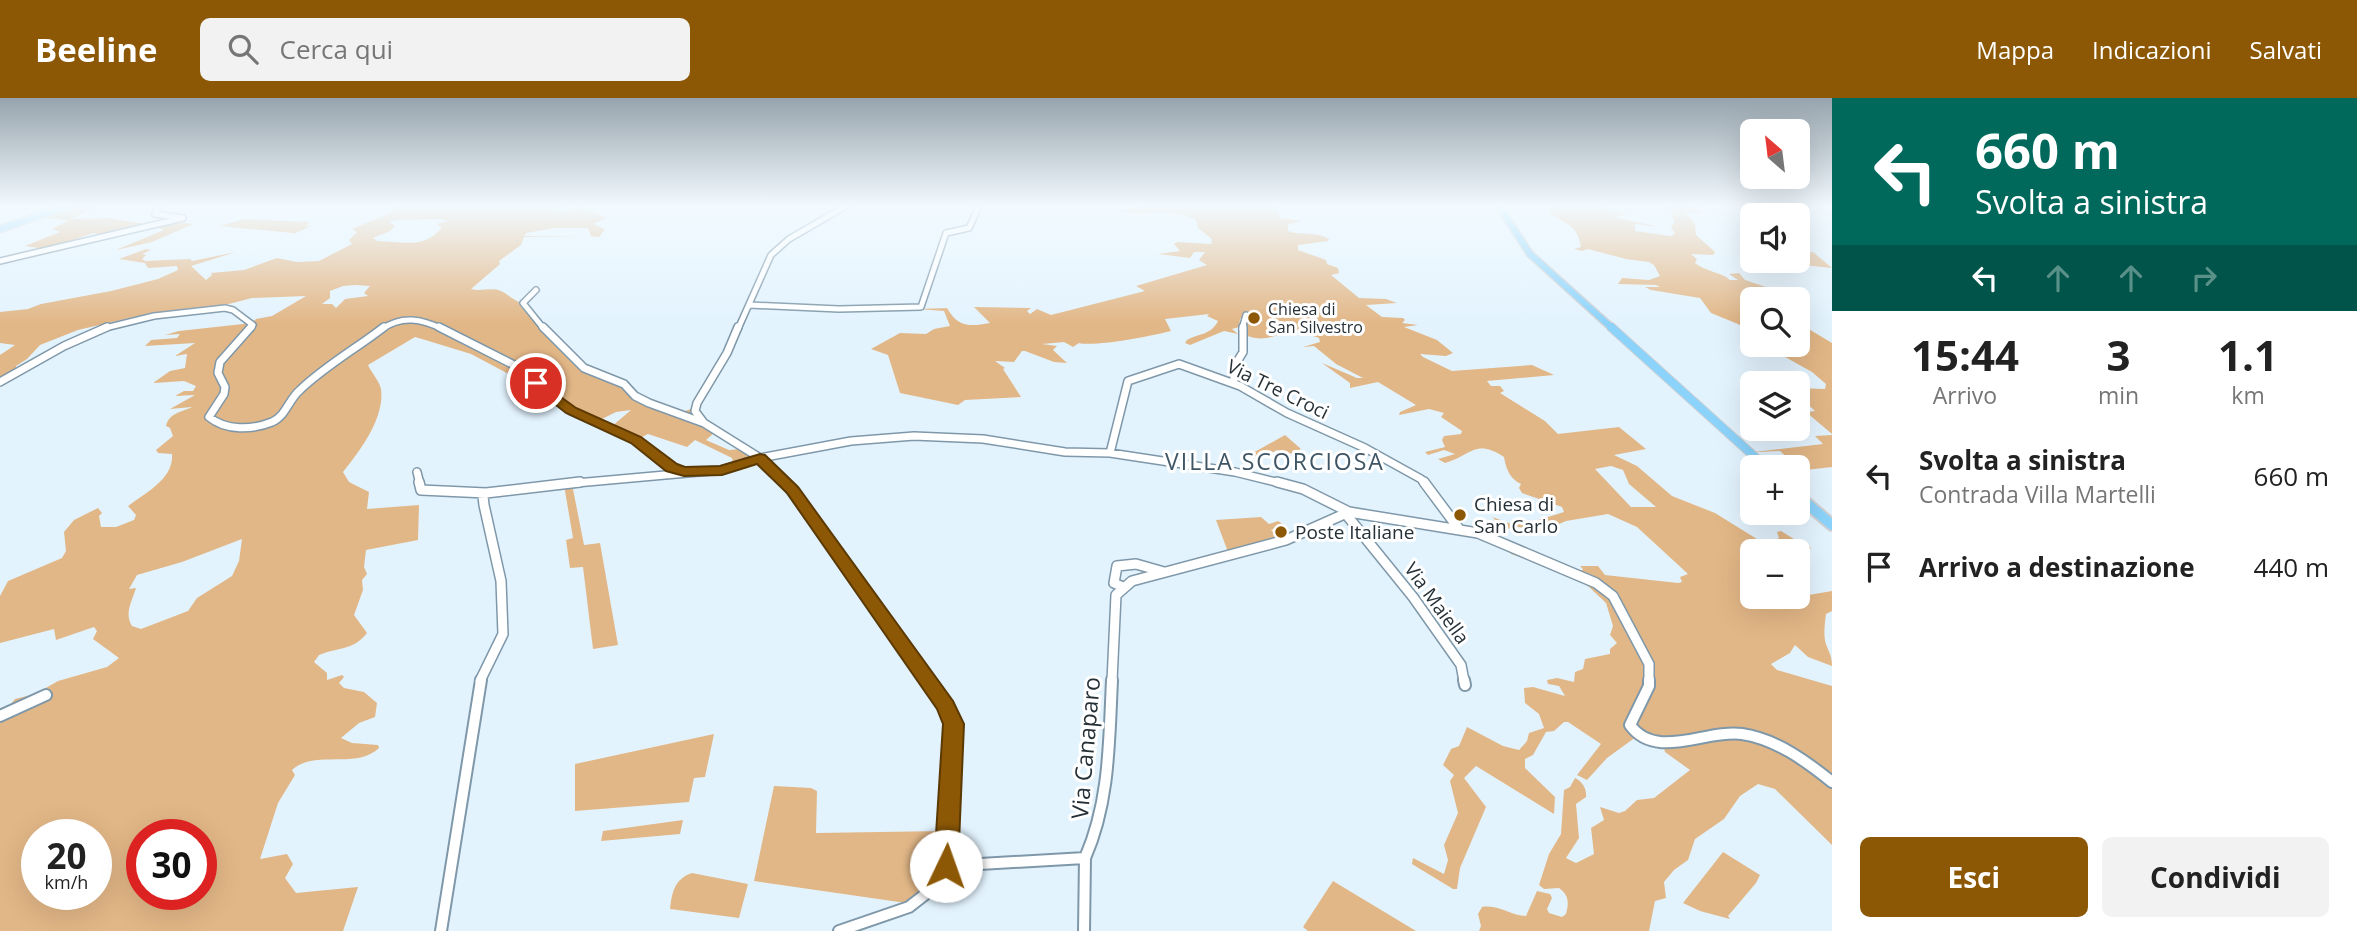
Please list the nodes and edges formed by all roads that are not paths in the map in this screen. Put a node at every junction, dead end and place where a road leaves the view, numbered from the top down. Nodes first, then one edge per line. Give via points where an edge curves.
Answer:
1 (76, 245) edge
2 (782, 245) edge
3 (942, 245) edge
4 (1524, 245) edge
5 (0, 261) edge
6 (536, 290) dead end
7 (750, 305) junction
8 (1246, 315) dead end
9 (0, 382) edge
10 (1234, 383) junction
11 (704, 424) junction
12 (1110, 453) junction
13 (1753, 455) edge
14 (760, 458) junction
15 (684, 471) junction
16 (416, 472) dead end
17 (486, 493) junction
18 (1810, 507) edge
19 (1347, 512) junction
20 (1832, 526) edge
21 (1459, 529) junction
22 (1164, 572) junction
23 (1123, 587) junction
24 (1465, 685) dead end
25 (46, 695) dead end
26 (0, 716) edge
27 (1832, 782) edge
28 (1085, 858) junction
29 (946, 866) junction
30 (441, 931) edge
31 (839, 931) edge
32 (1084, 931) edge

1 - 5 street
2 - 7 street via 771,254
3 - 7 street via 921,307
4 - 13 main road
6 - 11 street via 523,303 525,308 572,359 624,384 642,399
7 - 11 street via 697,403 695,411
8 - 10 street
9 - 15 street via 86,335 160,316 225,308 253,325 220,362 218,373 225,394 209,417 248,429 277,419 298,391 386,327 416,319 499,356 571,411 636,440 671,468
10 - 12 street, Via Tre Croci via 1180,364 1128,381
10 - 21 street, Via Tre Croci via 1416,476
11 - 14 street
12 - 14 street via 914,436 851,441
12 - 19 street via 1273,480 1312,493
14 - 15 street via 722,470
14 - 29 street via 793,490 946,706 954,724
15 - 17 street
16 - 17 street via 421,490
17 - 30 street via 503,634 480,681
18 - 20 main road
19 - 21 street
19 - 22 street, Via Canaparo via 1286,540
19 - 24 street, Via Maiella via 1461,665
21 - 27 street via 1568,570 1613,596 1649,664 1649,686 1630,725 1636,734 1661,744 1727,733 1748,735 1800,758
22 - 23 street, Via Canaparo
22 - 23 street, Via Canaparo via 1136,564 1117,566 1114,583
23 - 28 street, Via Canaparo via 1116,595 1107,775 1098,829
25 - 26 street
28 - 29 street
28 - 32 street
29 - 31 street via 919,901

